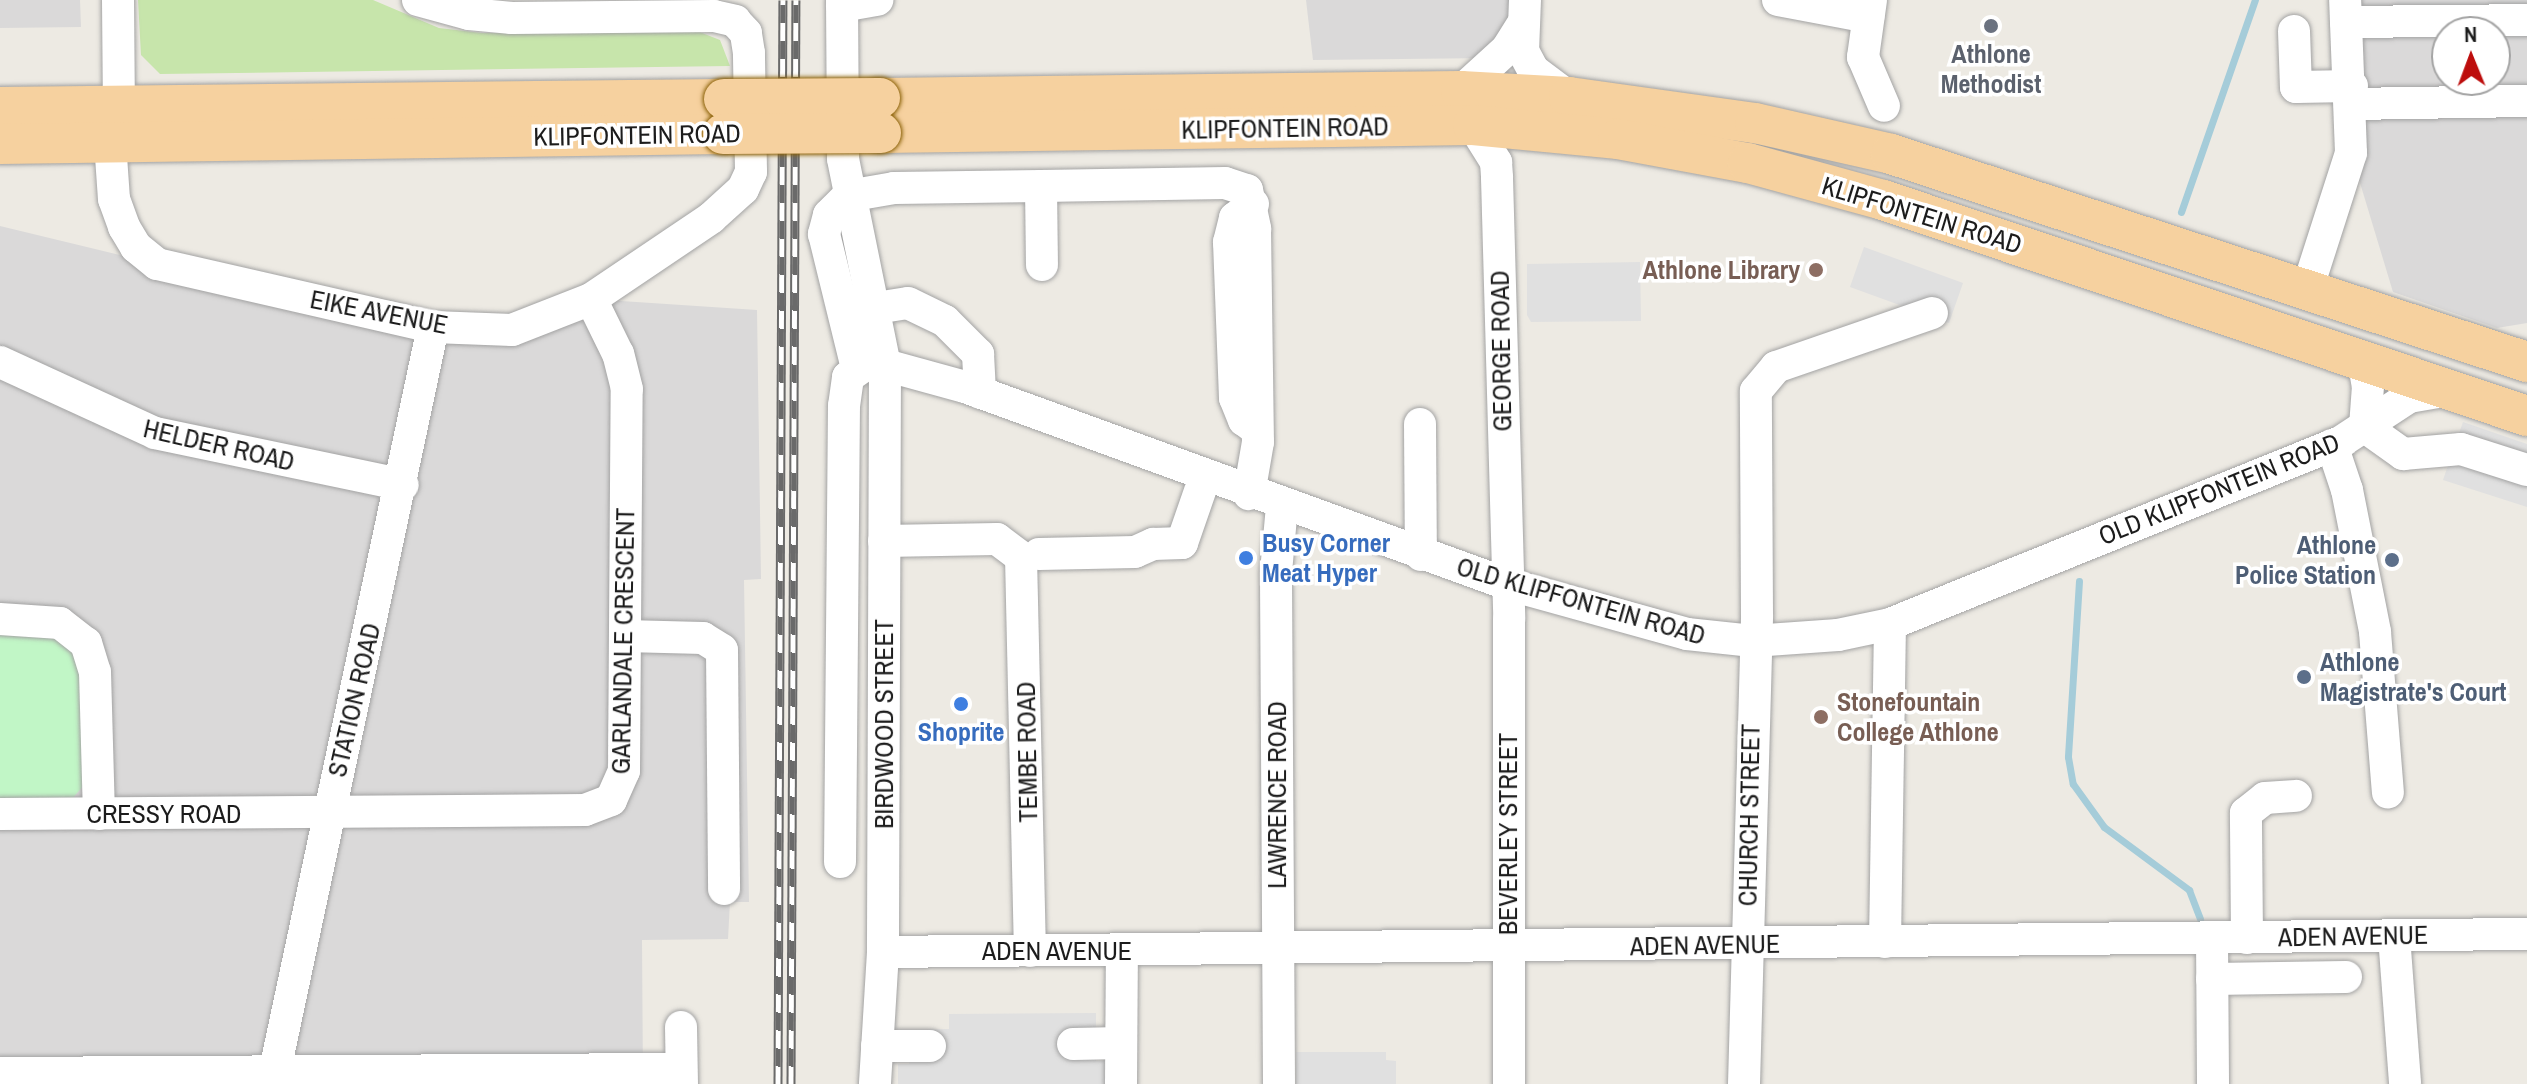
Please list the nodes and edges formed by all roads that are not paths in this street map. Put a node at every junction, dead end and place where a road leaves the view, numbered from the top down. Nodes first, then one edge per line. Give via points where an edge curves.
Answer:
1 (118, 0) edge
2 (418, 0) edge
3 (877, 0) edge
4 (1778, 0) edge
5 (842, 3) edge
6 (470, 7) edge
7 (1870, 8) edge
8 (738, 10) edge
9 (2346, 11) edge
10 (1523, 14) edge
11 (2527, 20) edge
12 (2294, 31) dead end
13 (2352, 95) junction
14 (1569, 97) junction
15 (2527, 101) edge
16 (1884, 106) dead end
17 (0, 107) edge
18 (1467, 108) junction
19 (114, 125) junction
20 (0, 144) edge
21 (1041, 186) junction
22 (848, 196) junction
23 (1042, 265) dead end
24 (2307, 290) junction
25 (591, 299) junction
26 (876, 308) junction
27 (1932, 313) dead end
28 (433, 327) junction
29 (2464, 339) junction
30 (2527, 344) edge
31 (2363, 359) junction
32 (0, 362) edge
33 (2527, 362) edge
34 (871, 366) junction
35 (2452, 390) junction
36 (980, 393) junction
37 (2527, 416) edge
38 (1420, 424) dead end
39 (2365, 427) junction
40 (2332, 445) junction
41 (2527, 470) edge
42 (403, 485) junction
43 (1200, 491) dead end
44 (1249, 494) junction
45 (1282, 506) junction
46 (884, 541) junction
47 (1029, 554) junction
48 (1421, 555) junction
49 (1507, 584) junction
50 (884, 605) junction
51 (842, 607) junction
52 (0, 619) edge
53 (1890, 624) junction
54 (625, 636) junction
55 (1753, 641) junction
56 (2388, 792) dead end
57 (2296, 796) dead end
58 (329, 813) junction
59 (0, 814) edge
60 (99, 814) junction
61 (841, 817) junction
62 (884, 818) junction
63 (840, 862) dead end
64 (724, 889) dead end
65 (2527, 934) edge
66 (2394, 936) junction
67 (2212, 938) junction
68 (2247, 938) junction
69 (1885, 942) junction
70 (1745, 944) junction
71 (1508, 947) junction
72 (1122, 950) junction
73 (1278, 950) junction
74 (1030, 951) junction
75 (883, 952) junction
76 (2346, 977) dead end
77 (2212, 979) junction
78 (681, 1027) dead end
79 (1121, 1043) junction
80 (1073, 1044) dead end
81 (877, 1046) junction
82 (930, 1046) dead end
83 (682, 1076) edge
84 (15, 1077) edge
85 (272, 1078) edge
86 (520, 1078) edge
87 (875, 1084) edge
88 (1121, 1084) edge
89 (1279, 1084) edge
90 (1509, 1084) edge
91 (1744, 1084) edge
92 (2213, 1084) edge
93 (2405, 1084) edge

1 - 19 street, EIKE AVENUE
2 - 6 street
3 - 5 street
4 - 7 street
5 - 22 street
6 - 8 street via 714,16
7 - 16 street via 1864,66
8 - 25 street, EIKE AVENUE via 749,53 751,172 743,189 711,218
9 - 11 street
9 - 13 street
10 - 14 street via 1533,70
10 - 18 street via 1507,49
12 - 13 street via 2296,87
13 - 15 street
13 - 24 street via 2351,153
14 - 18 main road, KLIPFONTEIN ROAD
14 - 24 main road, KLIPFONTEIN ROAD via 1755,123 1891,154
17 - 19 main road, KLIPFONTEIN ROAD
18 - 19 main road, KLIPFONTEIN ROAD, bridge
18 - 31 main road, KLIPFONTEIN ROAD via 1748,163 1883,200
18 - 49 street, GEORGE ROAD via 1496,162 1514,293
19 - 20 main road, KLIPFONTEIN ROAD
19 - 28 street, EIKE AVENUE via 114,199 136,247 157,264
21 - 22 street via 894,188
21 - 23 street
21 - 44 street via 1225,183 1250,197 1246,312 1258,430
22 - 26 street
22 - 34 street via 829,215 824,234
24 - 29 main road, KLIPFONTEIN ROAD
25 - 28 street, EIKE AVENUE via 512,330
25 - 54 street, GARLANDALE CRESCENT via 618,354 627,389
26 - 34 street
26 - 36 street via 908,303 945,321 978,354
27 - 55 street, CHURCH STREET via 1776,367 1764,377 1755,398
28 - 42 street, STATION ROAD
29 - 30 main road
29 - 33 main road, KLIPFONTEIN ROAD
31 - 35 main road, KLIPFONTEIN ROAD
31 - 39 street, OLD KLIPFONTEIN ROAD via 2368,386
32 - 42 street, HELDER ROAD via 146,430
34 - 36 street, OLD KLIPFONTEIN ROAD
34 - 46 street, BIRDWOOD STREET
34 - 51 street via 848,377 844,406
35 - 37 main road, KLIPFONTEIN ROAD
35 - 39 street, OLD KLIPFONTEIN ROAD via 2409,397
36 - 44 street, OLD KLIPFONTEIN ROAD
38 - 48 street
39 - 40 street, OLD KLIPFONTEIN ROAD
39 - 41 street via 2403,454 2461,449
40 - 53 street, OLD KLIPFONTEIN ROAD
40 - 56 street via 2347,490 2375,632
42 - 58 street, STATION ROAD
43 - 47 street via 1182,543 1153,544 1135,552
44 - 45 street, OLD KLIPFONTEIN ROAD
45 - 48 street, OLD KLIPFONTEIN ROAD
45 - 73 street, LAWRENCE ROAD via 1276,572
46 - 47 street via 997,539
46 - 50 street, BIRDWOOD STREET
47 - 74 street, TEMBE ROAD via 1024,566
48 - 49 street, OLD KLIPFONTEIN ROAD
49 - 55 street, OLD KLIPFONTEIN ROAD via 1675,631
49 - 71 street, BEVERLEY STREET
50 - 51 street
50 - 62 street, BIRDWOOD STREET
51 - 61 street
52 - 60 street via 60,623 86,643 95,672
53 - 55 street, OLD KLIPFONTEIN ROAD via 1838,635
53 - 69 street
54 - 58 street, GARLANDALE CRESCENT via 624,771 618,792 603,805 585,810
54 - 64 street via 703,638 722,650
55 - 70 street, CHURCH STREET
57 - 68 street via 2265,798 2246,813
58 - 60 street, CRESSY ROAD
58 - 85 street, STATION ROAD
59 - 60 street, CRESSY ROAD
61 - 62 street
61 - 63 street
62 - 75 street, BIRDWOOD STREET
65 - 66 street, ADEN AVENUE
66 - 68 street, ADEN AVENUE
66 - 93 street
67 - 68 street, ADEN AVENUE
67 - 69 street, ADEN AVENUE
67 - 77 street
69 - 70 street, ADEN AVENUE
70 - 71 street, ADEN AVENUE
70 - 91 street, CHURCH STREET
71 - 73 street, ADEN AVENUE
71 - 90 street, BEVERLEY STREET
72 - 73 street, ADEN AVENUE
72 - 74 street, ADEN AVENUE
72 - 79 street
73 - 89 street, LAWRENCE ROAD
74 - 75 street, ADEN AVENUE
75 - 81 street, BIRDWOOD STREET
76 - 77 street
77 - 92 street
78 - 83 street
79 - 80 street
79 - 88 street
81 - 82 street
81 - 87 street, BIRDWOOD STREET
83 - 86 street via 637,1069
84 - 85 street
85 - 86 street

